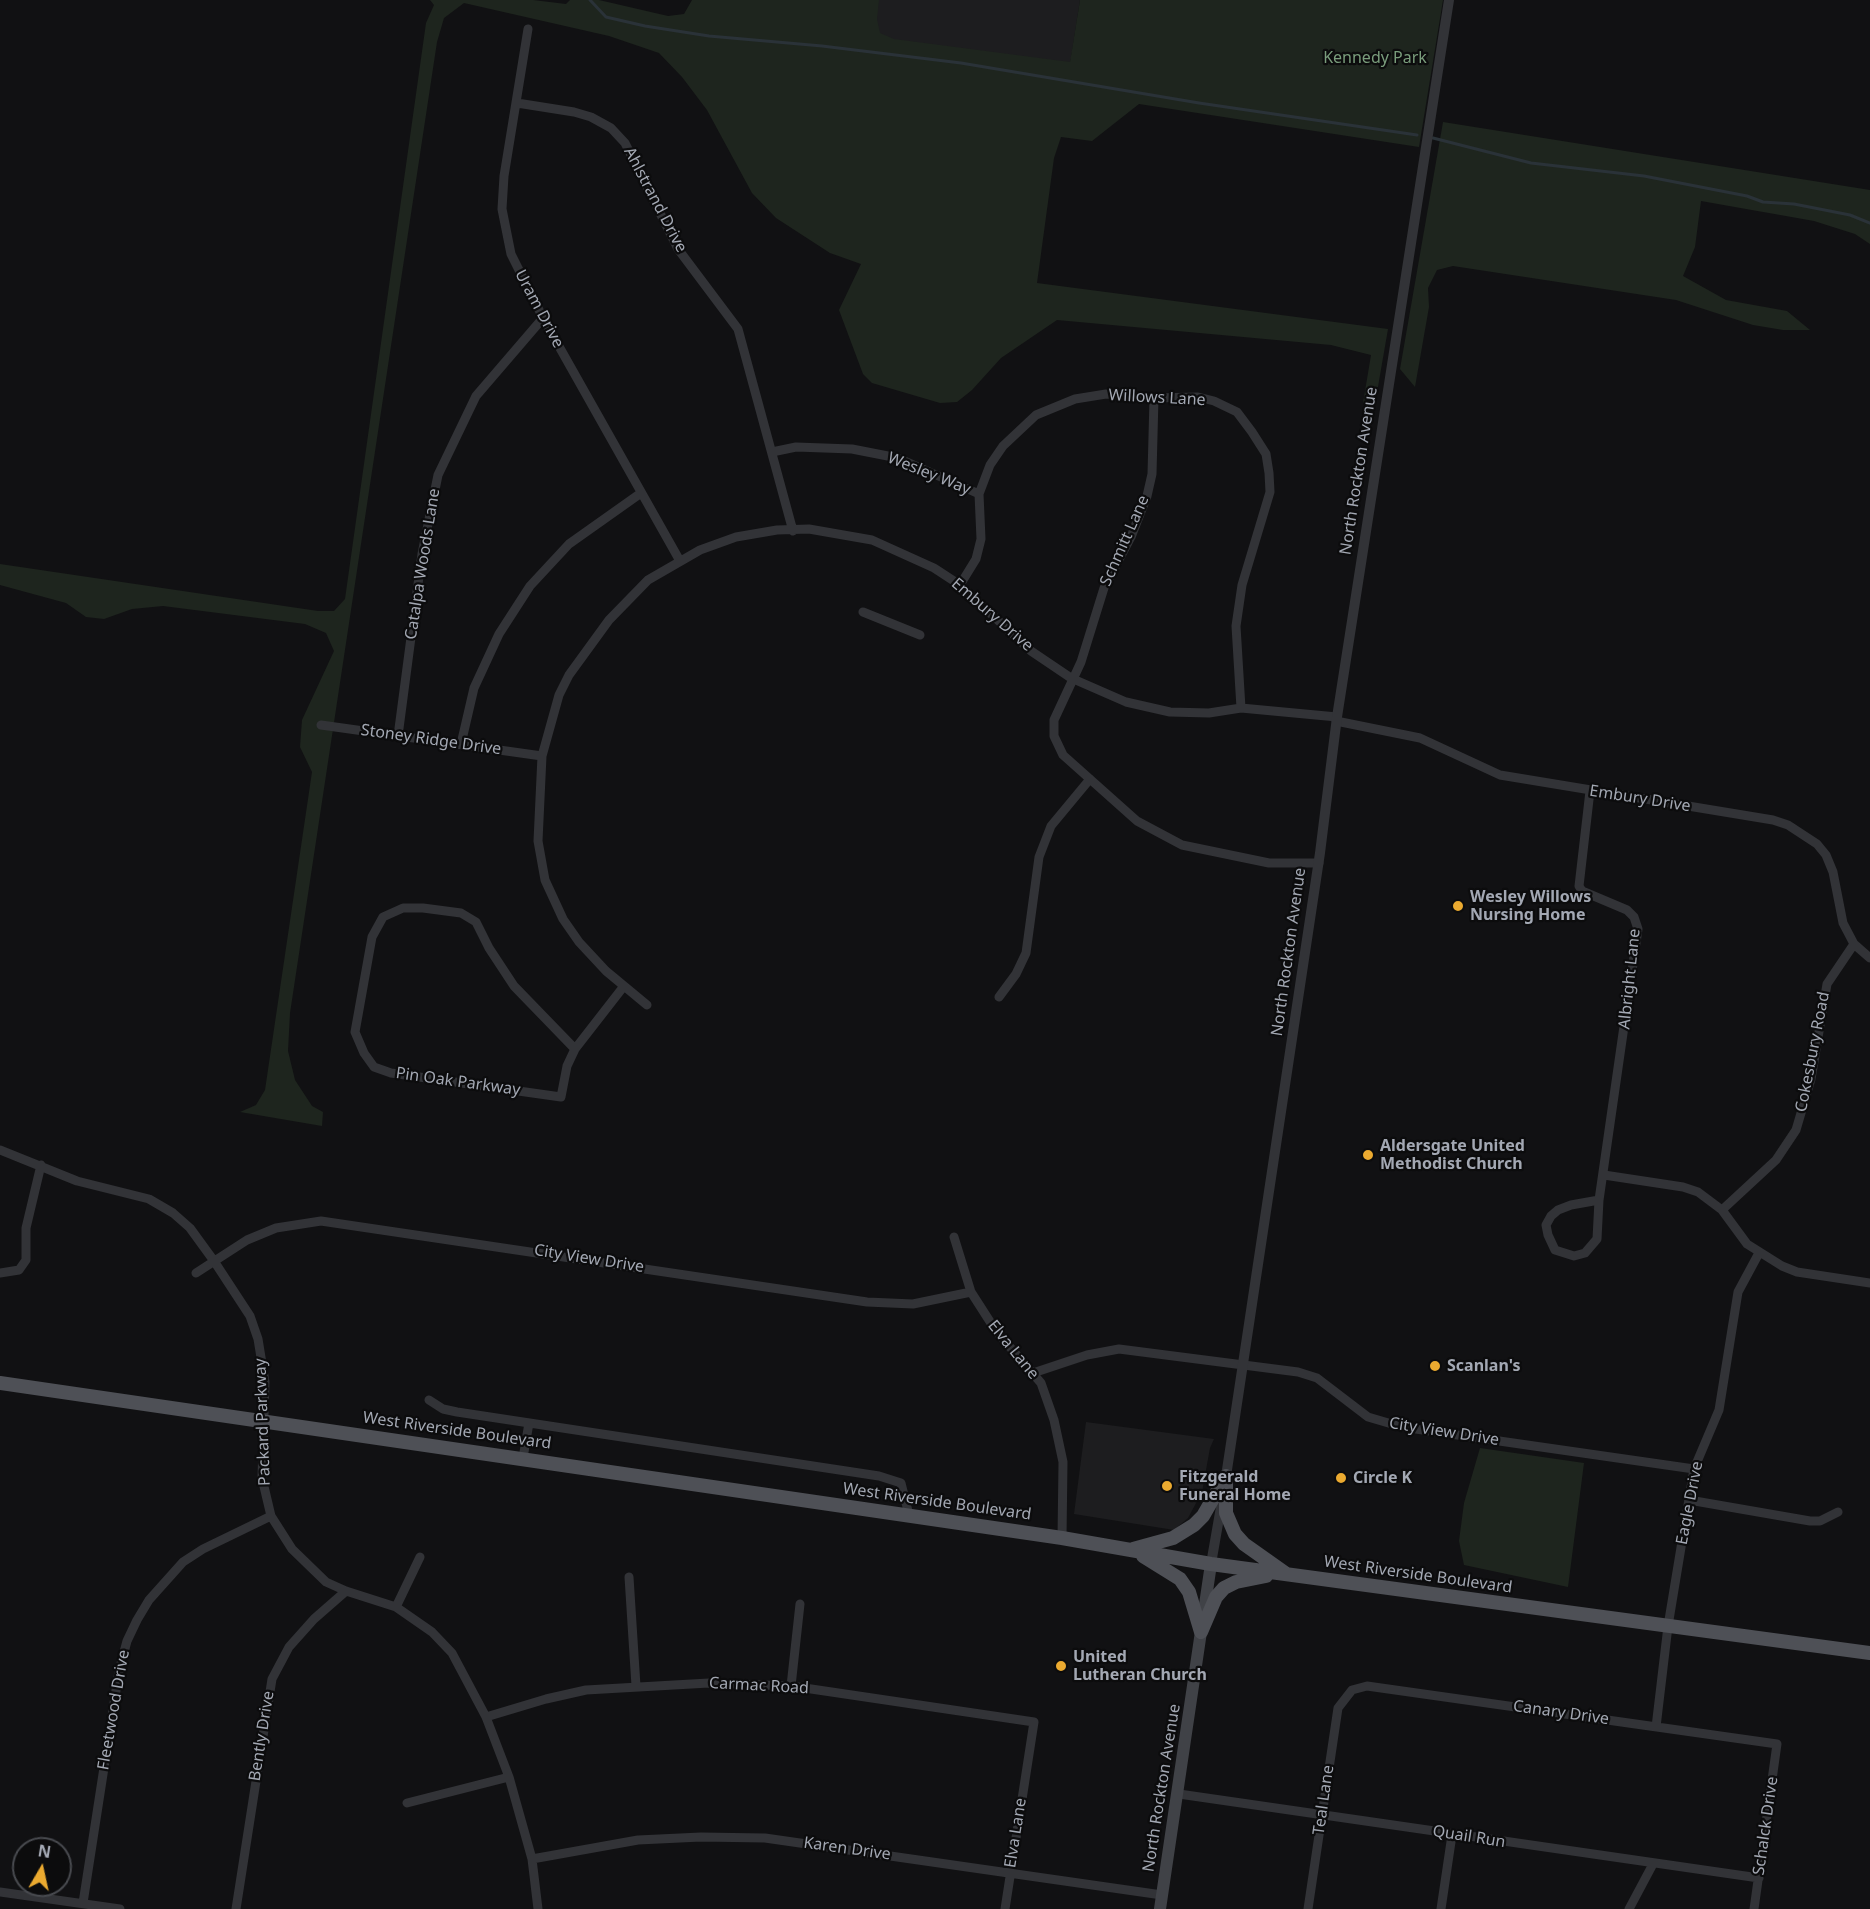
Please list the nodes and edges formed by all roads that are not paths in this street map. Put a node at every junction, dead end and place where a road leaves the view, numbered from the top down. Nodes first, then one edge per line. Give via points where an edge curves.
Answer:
1 (1449, 0) edge
2 (528, 29) dead end
3 (517, 103) junction
4 (543, 318) junction
5 (1154, 398) junction
6 (772, 452) junction
7 (641, 493) junction
8 (979, 494) junction
9 (793, 531) junction
10 (680, 561) junction
11 (960, 585) junction
12 (863, 612) dead end
13 (920, 635) dead end
14 (1071, 678) junction
15 (1241, 708) junction
16 (1337, 719) junction
17 (321, 725) dead end
18 (398, 736) junction
19 (461, 744) junction
20 (542, 756) junction
21 (1090, 779) junction
22 (1590, 791) junction
23 (1318, 863) junction
24 (1854, 944) junction
25 (1870, 958) edge
26 (624, 986) junction
27 (999, 997) dead end
28 (647, 1005) dead end
29 (575, 1049) junction
30 (0, 1150) edge
31 (41, 1165) junction
32 (1604, 1175) junction
33 (1599, 1200) junction
34 (1722, 1210) junction
35 (954, 1237) dead end
36 (1759, 1253) junction
37 (214, 1261) junction
38 (196, 1272) dead end
39 (0, 1273) edge
40 (1870, 1283) edge
41 (971, 1292) junction
42 (1244, 1366) junction
43 (1034, 1373) junction
44 (0, 1383) edge
45 (429, 1400) dead end
46 (264, 1420) junction
47 (530, 1423) junction
48 (523, 1458) junction
49 (1694, 1469) junction
50 (1226, 1476) junction
51 (1689, 1500) junction
52 (1838, 1512) dead end
53 (909, 1515) junction
54 (271, 1516) junction
55 (1062, 1538) junction
56 (1131, 1550) junction
57 (420, 1557) dead end
58 (1211, 1564) junction
59 (1286, 1574) junction
60 (629, 1577) dead end
61 (346, 1591) junction
62 (800, 1604) dead end
63 (396, 1607) junction
64 (1668, 1626) junction
65 (1201, 1632) junction
66 (1870, 1653) edge
67 (636, 1686) junction
68 (791, 1686) junction
69 (1348, 1694) joint
70 (486, 1717) junction
71 (1034, 1722) joint
72 (1656, 1727) junction
73 (1778, 1744) joint
74 (509, 1777) junction
75 (1179, 1794) junction
76 (407, 1803) dead end
77 (1322, 1814) junction
78 (1452, 1834) junction
79 (532, 1859) junction
80 (1653, 1864) junction
81 (1010, 1872) junction
82 (1759, 1878) junction
83 (0, 1892) edge
84 (1162, 1895) junction
85 (82, 1903) junction
86 (120, 1909) edge
87 (236, 1909) edge
88 (538, 1909) edge
89 (1005, 1909) edge
90 (1160, 1909) edge
91 (1308, 1909) edge
92 (1441, 1909) edge
93 (1629, 1909) edge
94 (1754, 1909) edge

1 - 16 street, North Rockton Avenue
2 - 3 street, Uram Drive
3 - 4 street, Uram Drive via 504,176 505,230 510,254
3 - 6 street, Ahlstrand Drive via 591,117 625,142 678,249 738,329
4 - 7 street, Uram Drive
4 - 18 street, Catalpa Woods Lane via 476,396 438,475 424,543
5 - 8 street, Willows Lane via 1106,394 1075,399 1036,415 1003,446 990,465
5 - 14 street, Schmitt Lane via 1152,474 1147,496 1104,588 1081,662
5 - 15 street, Willows Lane via 1198,398 1237,412 1266,454 1270,492 1242,585 1236,626
6 - 8 street, Wesley Way via 796,447 852,449 898,458
6 - 9 street, Ahlstrand Drive
7 - 10 street, Uram Drive
7 - 19 street via 569,544 530,585 499,634 474,688
8 - 11 street, Willows Lane via 981,539 976,559
9 - 10 street, Embury Drive via 736,537
9 - 11 street, Embury Drive via 809,529 872,540 909,555
10 - 20 street, Embury Drive via 648,580 627,599 585,651 559,696
11 - 14 street, Embury Drive via 1031,651
12 - 13 street
14 - 15 street, Embury Drive via 1126,702 1170,712 1209,713
14 - 21 street, Schmitt Lane via 1054,720 1054,736 1063,755
15 - 16 street, Embury Drive
16 - 22 street, Embury Drive via 1420,738 1500,775
16 - 23 street, North Rockton Avenue
17 - 18 street, Stoney Ridge Drive
18 - 19 street, Stoney Ridge Drive
19 - 20 street, Stoney Ridge Drive
20 - 26 street, Embury Drive via 538,842 545,880 579,942
21 - 23 street, Schmitt Lane via 1137,821 1182,845 1269,863
21 - 27 street via 1051,826 1040,857 1026,954
22 - 24 street, Embury Drive via 1773,820 1803,833 1826,855 1843,923
22 - 32 street, Albright Lane via 1579,886 1582,891 1627,910 1638,929
23 - 42 street, North Rockton Avenue
24 - 25 street, Embury Drive
24 - 34 street, Cokesbury Road via 1827,984 1811,1079 1796,1130 1776,1160
26 - 28 street, Embury Drive
26 - 29 street
29 - 29 street, Pin Oak Parkway via 561,1097 391,1073 374,1067 355,1032 372,937 383,917 403,908 461,913 476,922 514,986
30 - 31 street, Packard Parkway
31 - 37 street, Packard Parkway via 76,1181 139,1195 159,1204 190,1228
31 - 39 street via 23,1265 14,1272
32 - 33 street, Albright Lane
32 - 34 street via 1683,1187
33 - 33 street, Albright Lane via 1598,1229 1592,1247 1575,1256 1555,1250 1546,1225 1551,1216 1565,1207
34 - 36 street
35 - 41 street, Elva Lane
36 - 40 street via 1797,1272
36 - 49 street, Eagle Drive via 1738,1292 1720,1404
37 - 38 street, City View Drive
37 - 41 street, City View Drive via 246,1240 276,1228 321,1221 867,1302 913,1304
37 - 46 street, Packard Parkway via 250,1316 258,1339 265,1382
41 - 43 street, Elva Lane via 996,1331
42 - 43 street, City View Drive via 1119,1349
42 - 49 street, City View Drive via 1317,1378 1368,1417 1402,1427
42 - 50 street, North Rockton Avenue
43 - 55 street, Elva Lane via 1041,1383 1062,1447
44 - 46 main road, West Riverside Boulevard
45 - 47 street via 443,1409
46 - 48 main road, West Riverside Boulevard
46 - 54 street, Packard Parkway via 262,1478
47 - 48 street
47 - 53 street via 896,1480 903,1487
48 - 53 main road, West Riverside Boulevard
49 - 51 street, Eagle Drive
50 - 56 main road via 1194,1526 1173,1538
50 - 58 street, North Rockton Avenue
50 - 59 main road via 1226,1513 1235,1534
51 - 52 street via 1810,1521 1820,1521
51 - 64 street, Eagle Drive
53 - 55 main road, West Riverside Boulevard
54 - 61 street, Packard Parkway via 292,1550 310,1569
54 - 85 street, Fleetwood Drive via 183,1562 149,1600 127,1641
55 - 56 main road, West Riverside Boulevard
56 - 58 main road, West Riverside Boulevard
56 - 65 main road via 1180,1579 1189,1592
57 - 63 street
58 - 59 main road, West Riverside Boulevard
58 - 65 main road, North Rockton Avenue
59 - 64 main road, West Riverside Boulevard
59 - 65 main road via 1253,1578 1224,1588
60 - 67 street
61 - 63 street, Packard Parkway
61 - 87 street, Bently Drive via 289,1647 272,1679
62 - 68 street
63 - 70 street, Packard Parkway via 432,1632 452,1653
64 - 66 main road, West Riverside Boulevard
64 - 72 street, Eagle Drive
65 - 75 main road, North Rockton Avenue
67 - 68 street, Carmac Road
67 - 70 street, Carmac Road via 546,1698
68 - 71 street, Carmac Road
69 - 72 street, Canary Drive via 1371,1686
69 - 77 street, Teal Lane via 1337,1712
70 - 74 street, Packard Parkway
71 - 81 street, Elva Lane
72 - 73 street, Canary Drive
73 - 82 street, Schalck Drive
74 - 76 street
74 - 79 street, Packard Parkway
75 - 77 street, Quail Run
75 - 84 main road, North Rockton Avenue
77 - 78 street, Quail Run
77 - 91 street, Teal Lane
78 - 80 street, Quail Run
78 - 92 street
79 - 81 street, Karen Drive via 616,1842 732,1836
79 - 88 street, Packard Parkway
80 - 82 street, Quail Run
80 - 93 street
81 - 84 street, Karen Drive
81 - 89 street, Elva Lane
82 - 94 street, Schalck Drive
83 - 85 street
84 - 90 main road, North Rockton Avenue
85 - 86 street

